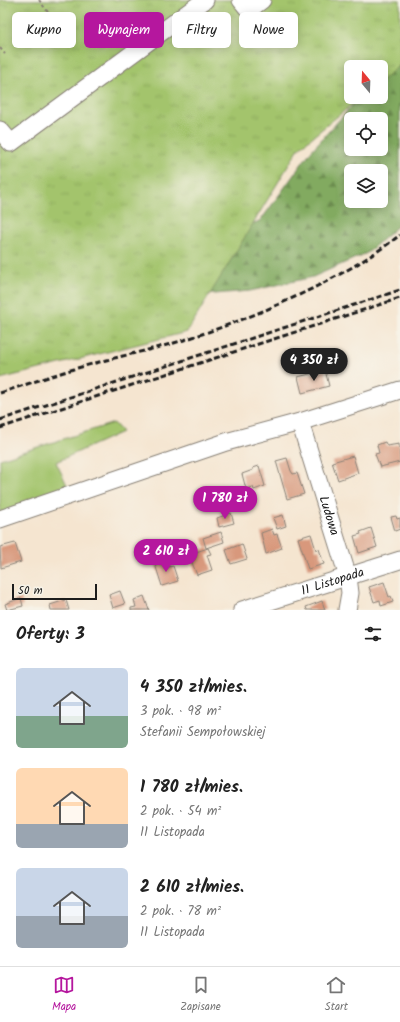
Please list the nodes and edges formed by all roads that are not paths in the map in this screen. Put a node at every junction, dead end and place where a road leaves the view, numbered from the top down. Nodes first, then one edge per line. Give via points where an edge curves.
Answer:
1 (205, 0) edge
2 (241, 0) edge
3 (262, 0) edge
4 (0, 130) edge
5 (400, 390) edge
6 (300, 422) junction
7 (0, 519) edge
8 (400, 560) edge
9 (348, 577) junction
10 (242, 610) edge
11 (347, 610) edge

1 - 4 street via 11,143
2 - 3 street via 249,10
5 - 6 street
6 - 7 street via 226,442
6 - 9 street, Ludowa
8 - 9 street, 11 Listopada
9 - 10 street, 11 Listopada
9 - 11 street, Ludowa via 350,593

